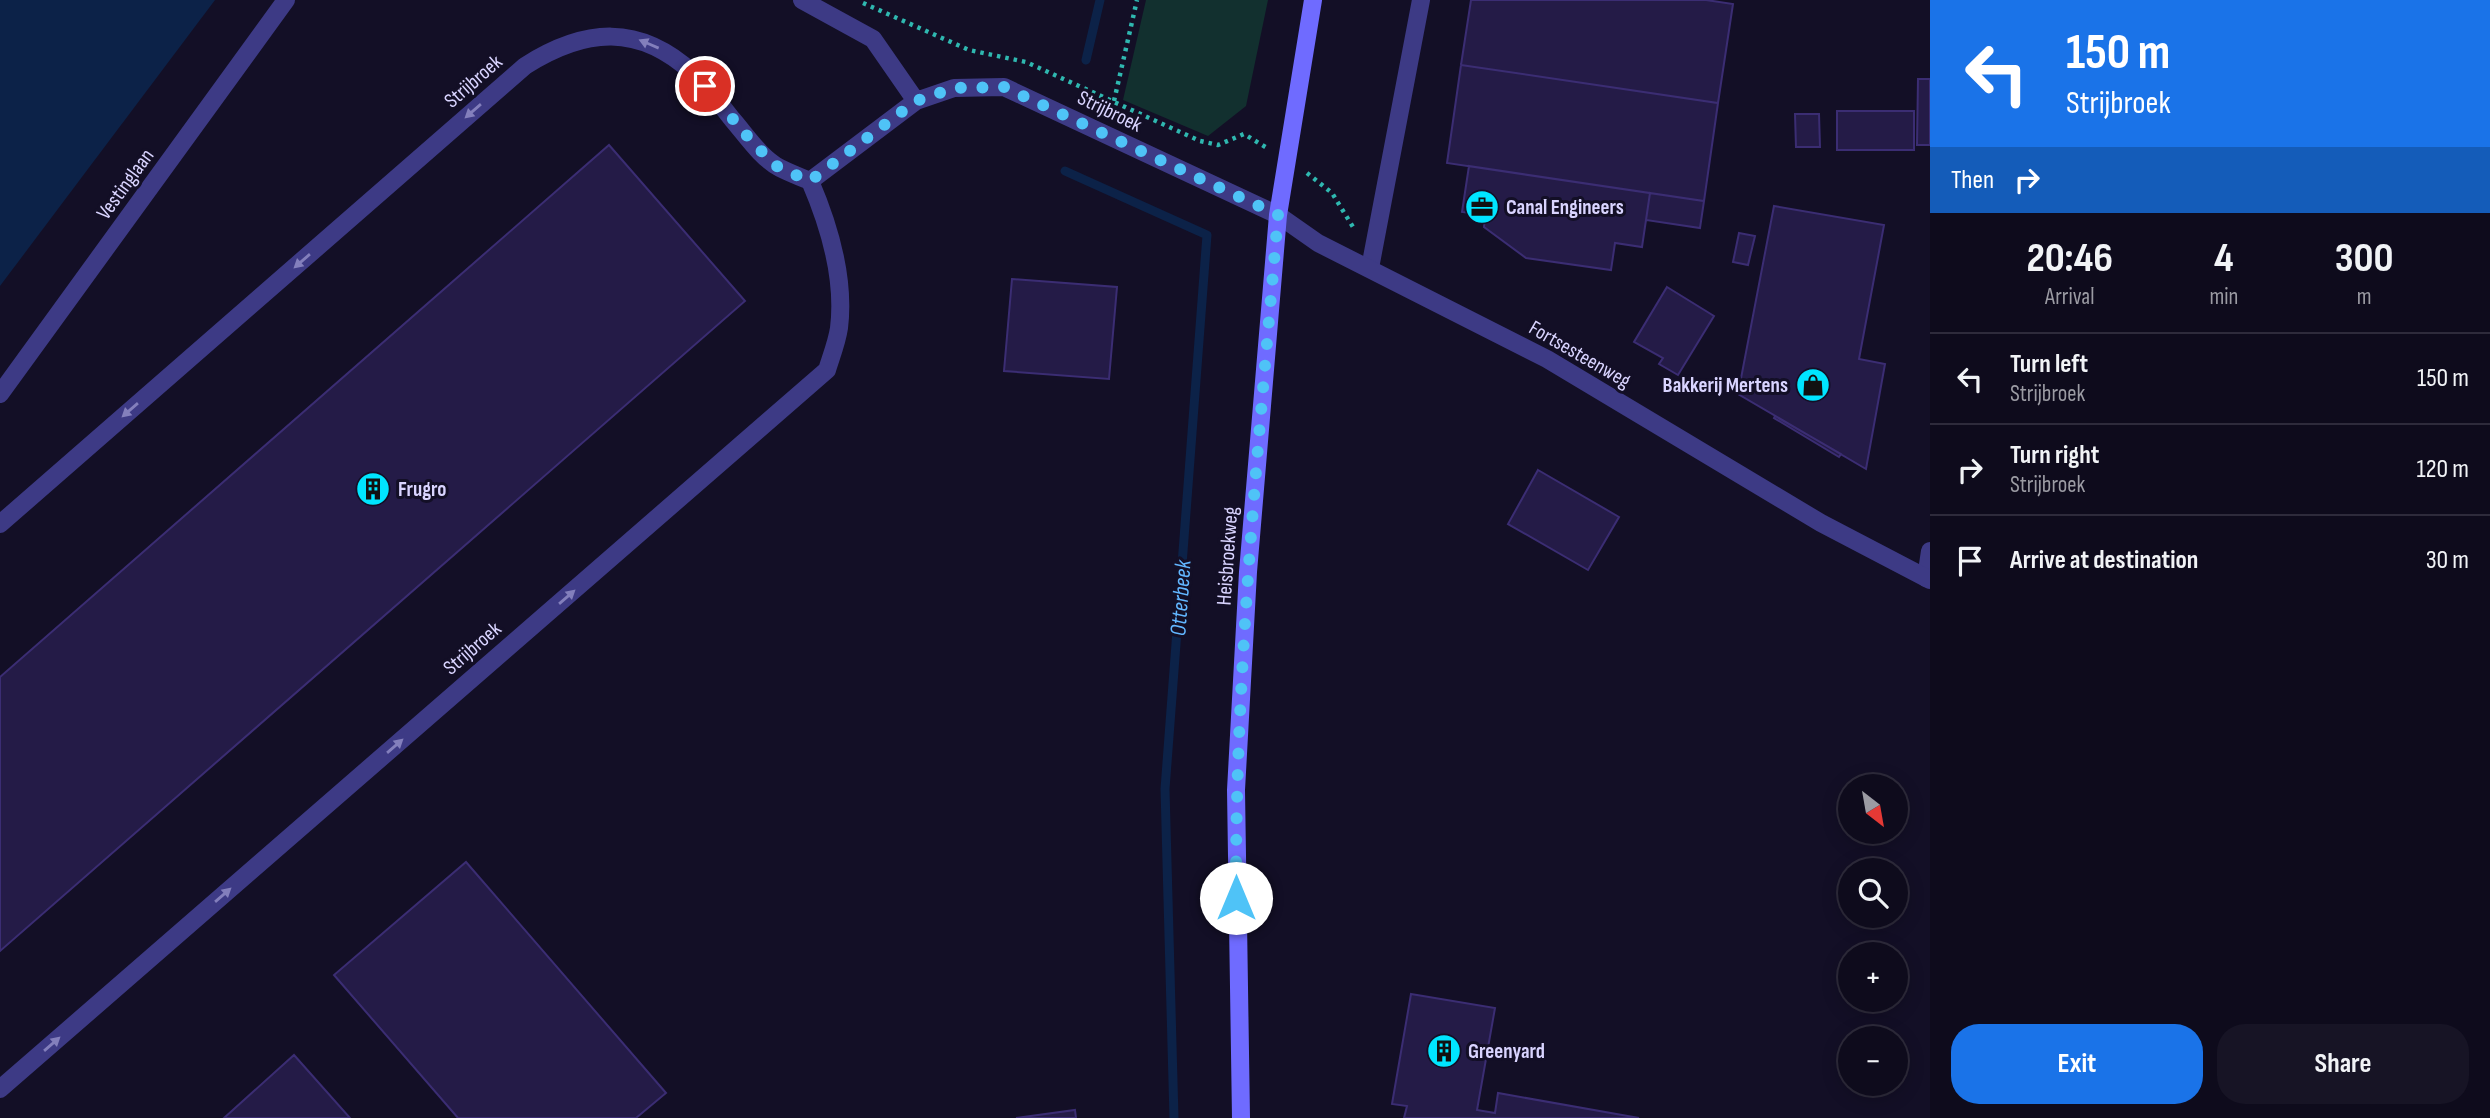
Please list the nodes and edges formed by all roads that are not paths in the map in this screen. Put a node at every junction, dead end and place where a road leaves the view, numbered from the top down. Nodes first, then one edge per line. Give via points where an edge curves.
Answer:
1 (286, 0) edge
2 (802, 0) edge
3 (1313, 0) edge
4 (1421, 0) edge
5 (916, 101) junction
6 (810, 181) junction
7 (1278, 215) junction
8 (1370, 268) junction
9 (0, 394) edge
10 (0, 524) edge
11 (1930, 551) edge
12 (1928, 579) edge
13 (0, 1089) edge
14 (1241, 1118) edge

1 - 9 street, Vestinglaan
2 - 5 street via 873,40
3 - 7 main road, Heisbroekweg
4 - 8 street
5 - 6 street, Strijbroek
5 - 7 street, Strijbroek via 954,88 1004,87
6 -> 10 street, Strijbroek via 779,168 696,75 661,49 624,36 567,43 525,66
13 -> 6 street, Strijbroek via 827,370 839,329 838,292 834,252
7 - 8 street, Fortsesteenweg via 1318,243
7 - 14 main road, Heisbroekweg via 1248,572 1236,790
8 - 12 street, Fortsesteenweg via 1547,359 1821,523
11 - 12 street

